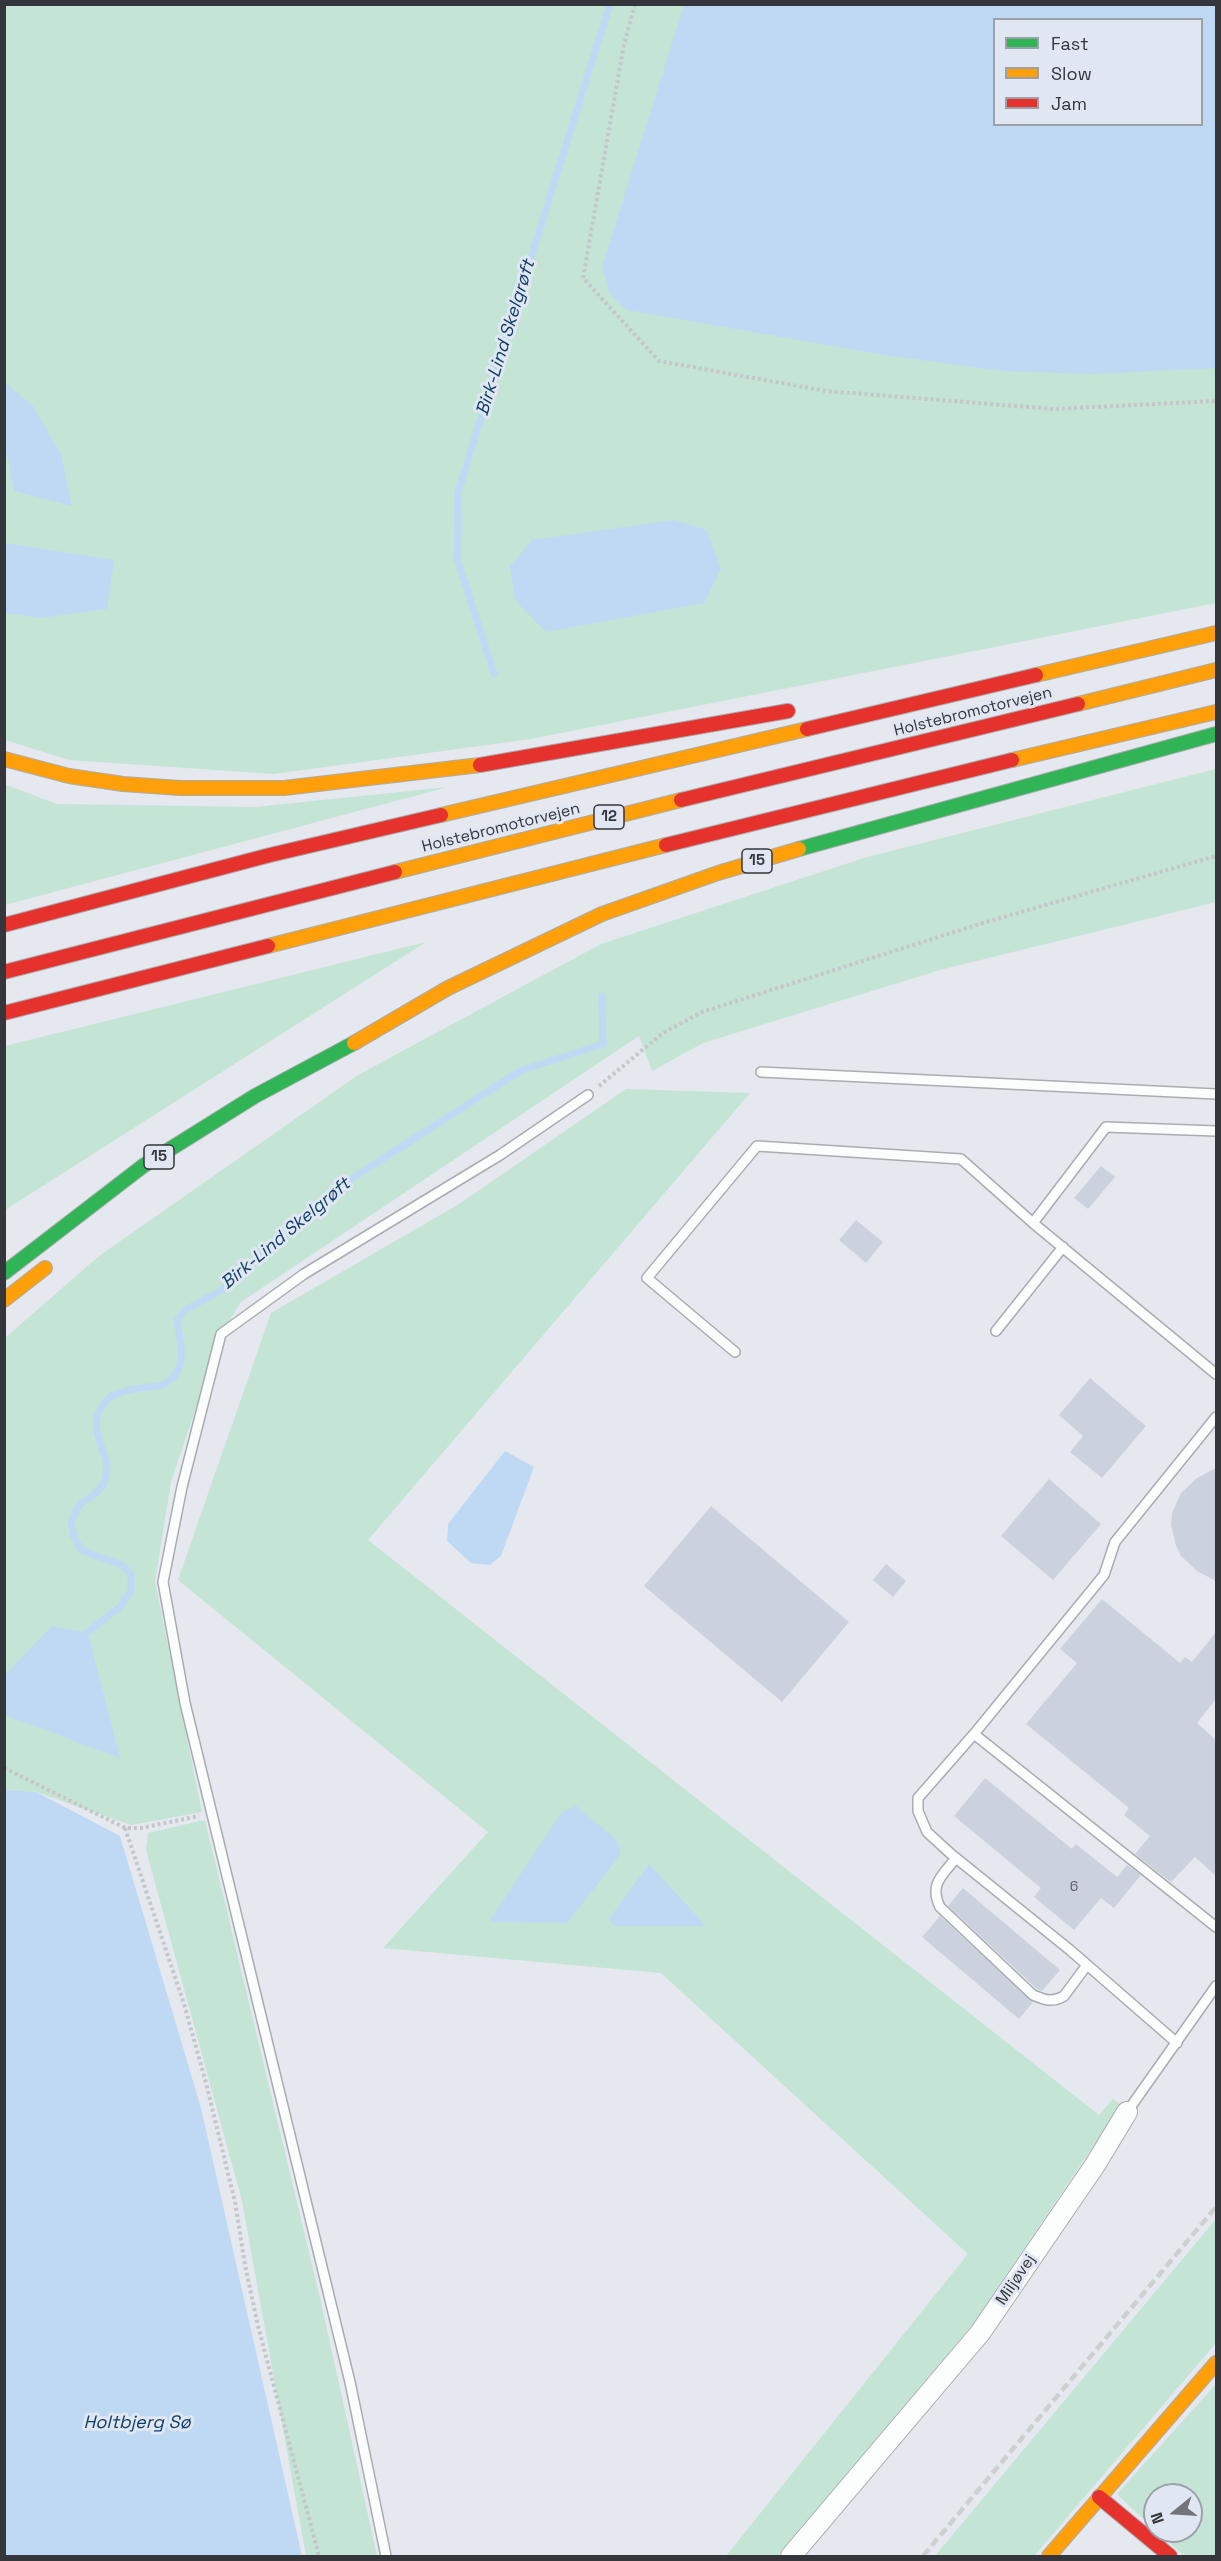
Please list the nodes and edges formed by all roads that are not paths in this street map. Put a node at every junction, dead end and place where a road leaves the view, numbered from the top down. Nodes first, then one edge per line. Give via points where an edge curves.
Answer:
1 (1216, 633) edge
2 (1135, 651) junction
3 (1216, 670) edge
4 (955, 680) dead end
5 (802, 709) dead end
6 (1216, 712) edge
7 (1216, 734) edge
8 (4, 759) edge
9 (4, 926) edge
10 (4, 972) edge
11 (4, 1013) edge
12 (326, 1060) junction
13 (761, 1072) dead end
14 (1216, 1094) edge
15 (588, 1095) road end
16 (244, 1120) dead end
17 (1216, 1131) edge
18 (1033, 1223) junction
19 (1063, 1247) junction
20 (59, 1257) dead end
21 (4, 1273) edge
22 (4, 1300) edge
23 (996, 1332) dead end
24 (735, 1352) dead end
25 (1216, 1374) edge
26 (1216, 1417) edge
27 (974, 1734) junction
28 (956, 1858) junction
29 (1216, 1927) edge
30 (1087, 1965) junction
31 (1216, 1986) edge
32 (1177, 2043) junction
33 (1127, 2112) joint
34 (1216, 2363) edge
35 (1099, 2497) junction
36 (386, 2556) edge
37 (791, 2556) edge
38 (1050, 2556) edge
39 (1170, 2556) edge

1 - 2 main road
2 - 4 main road
2 - 9 main road via 282,852
3 - 10 main road, Holstebromotorvejen / 12 via 582,824
5 - 8 main road via 501,763 284,788 123,784 69,776
6 - 11 main road via 806,810
7 - 12 main road, 15 via 837,837 602,914 448,988
12 - 16 main road
12 - 21 main road, 15 via 255,1096 143,1166
13 - 14 lane
15 - 36 lane via 500,1155 304,1274 221,1334 182,1487 163,1582 185,1703 350,2382
17 - 18 lane via 1106,1127
18 - 19 lane
18 - 24 lane via 961,1159 757,1146 646,1278
19 - 23 lane
19 - 25 lane
20 - 22 main road
26 - 27 lane via 1115,1542 1104,1575
27 - 28 lane via 918,1798 918,1811 927,1832
27 - 29 lane
28 - 30 lane
28 - 30 lane via 936,1884 935,1897 940,1906 1033,1995 1052,2002 1058,2000
30 - 32 lane
31 - 32 lane, Miljøvej
32 - 33 lane, Miljøvej
33 - 37 street, Miljøvej via 980,2333
34 - 35 main road
35 - 38 main road
35 - 39 main road

